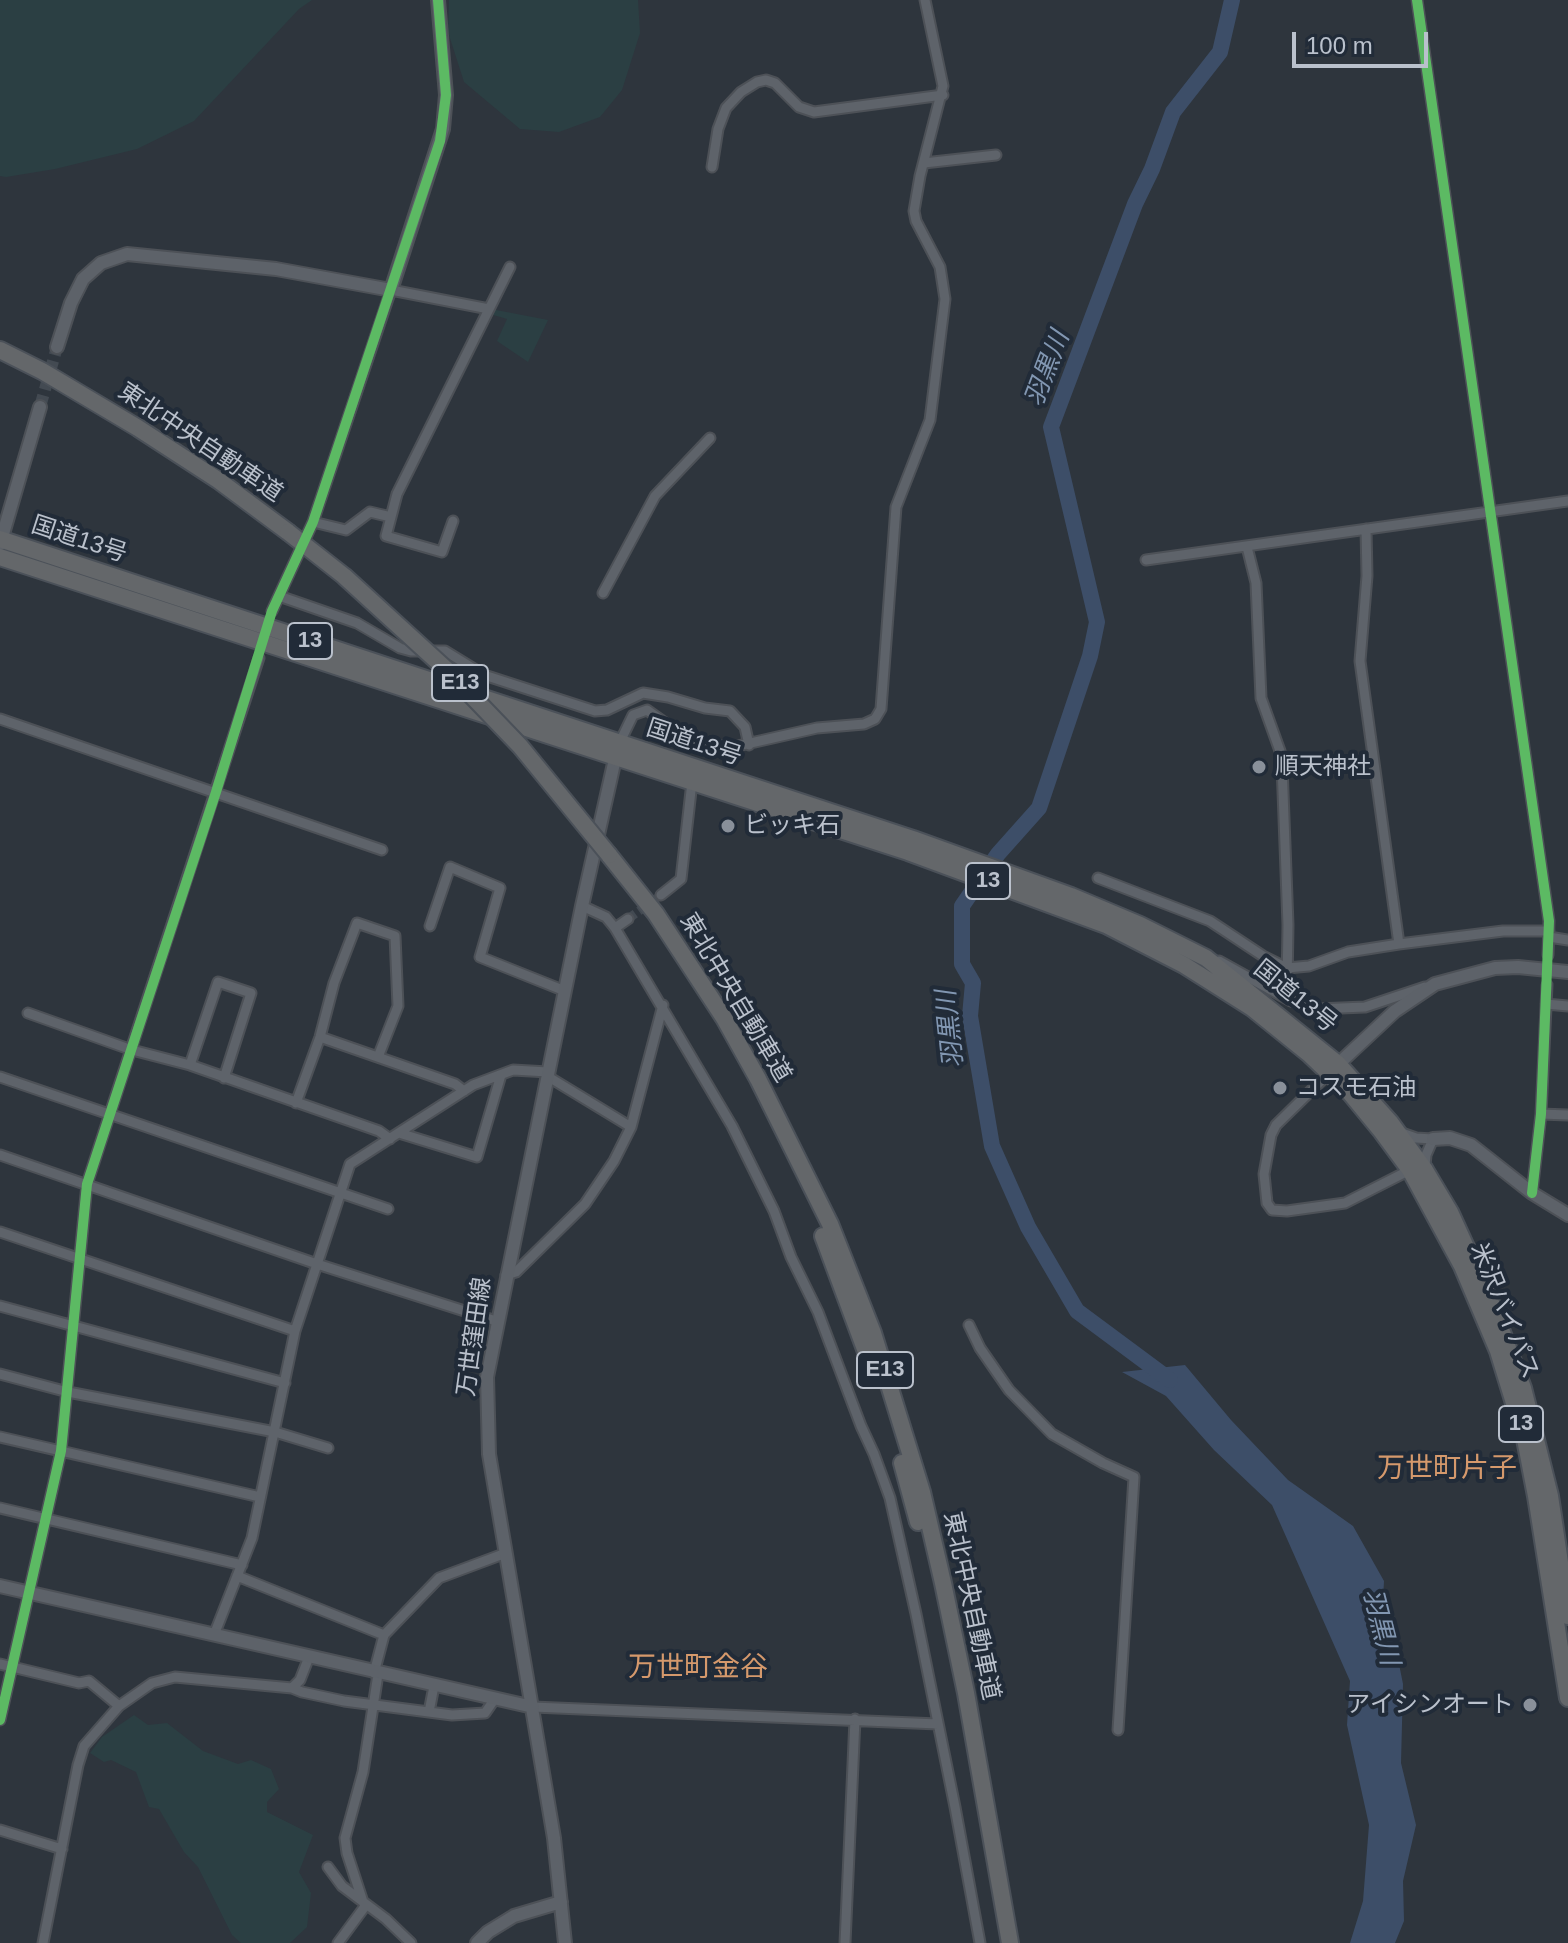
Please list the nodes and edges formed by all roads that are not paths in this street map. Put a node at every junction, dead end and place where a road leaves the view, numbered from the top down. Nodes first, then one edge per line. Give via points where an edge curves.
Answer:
1 (438, 0) edge
2 (925, 0) edge
3 (1417, 0) edge
4 (943, 95) junction
5 (996, 155) dead end
6 (924, 163) junction
7 (712, 167) dead end
8 (510, 267) dead end
9 (391, 290) junction
10 (489, 309) junction
11 (57, 347) tunnel mouth
12 (0, 350) edge
13 (0, 360) edge
14 (40, 407) tunnel mouth
15 (710, 438) dead end
16 (1568, 501) edge
17 (1491, 513) junction
18 (391, 517) junction
19 (453, 521) dead end
20 (313, 522) junction
21 (1366, 529) junction
22 (287, 536) junction
23 (0, 541) edge
24 (1247, 547) junction
25 (0, 557) edge
26 (1146, 560) dead end
27 (603, 593) dead end
28 (279, 596) junction
29 (272, 611) dead end
30 (259, 658) dead end
31 (0, 719) edge
32 (749, 745) junction
33 (617, 751) junction
34 (692, 782) junction
35 (216, 792) junction
36 (910, 846) junction
37 (382, 850) dead end
38 (606, 858) junction
39 (1098, 878) dead end
40 (661, 895) tunnel mouth
41 (1069, 903) junction
42 (582, 906) junction
43 (628, 919) tunnel mouth
44 (430, 926) dead end
45 (615, 928) junction
46 (1549, 934) junction
47 (1568, 940) edge
48 (1399, 944) junction
49 (1190, 950) junction
50 (1548, 955) dead end
51 (1287, 968) junction
52 (1568, 972) edge
53 (1435, 984) junction
54 (1547, 985) dead end
55 (1287, 987) dead end
56 (565, 991) junction
57 (1546, 1004) junction
58 (663, 1005) junction
59 (1568, 1006) edge
60 (28, 1013) dead end
61 (320, 1037) junction
62 (132, 1050) junction
63 (378, 1057) junction
64 (190, 1065) junction
65 (1333, 1069) junction
66 (547, 1074) junction
67 (501, 1075) junction
68 (0, 1077) edge
69 (224, 1078) junction
70 (464, 1091) junction
71 (296, 1103) junction
72 (1541, 1114) junction
73 (110, 1115) junction
74 (1568, 1115) edge
75 (631, 1127) junction
76 (1396, 1130) junction
77 (395, 1136) junction
78 (1433, 1139) junction
79 (0, 1155) edge
80 (1418, 1170) junction
81 (87, 1184) junction
82 (342, 1193) junction
83 (1532, 1193) junction
84 (388, 1209) dead end
85 (1568, 1215) edge
86 (0, 1232) edge
87 (80, 1259) junction
88 (317, 1264) junction
89 (506, 1275) junction
90 (0, 1306) edge
91 (496, 1321) junction
92 (969, 1325) dead end
93 (75, 1326) junction
94 (295, 1331) junction
95 (0, 1374) edge
96 (285, 1383) junction
97 (68, 1392) junction
98 (275, 1432) junction
99 (0, 1437) edge
100 (328, 1448) dead end
101 (61, 1451) junction
102 (260, 1497) junction
103 (0, 1508) edge
104 (47, 1519) junction
105 (506, 1553) junction
106 (242, 1565) junction
107 (237, 1576) junction
108 (0, 1586) edge
109 (30, 1593) junction
110 (1568, 1616) edge
111 (214, 1635) junction
112 (384, 1635) junction
113 (309, 1657) junction
114 (0, 1664) edge
115 (12, 1667) junction
116 (376, 1673) junction
117 (434, 1686) junction
118 (292, 1688) junction
119 (1568, 1698) edge
120 (494, 1700) junction
121 (119, 1706) junction
122 (374, 1706) junction
123 (533, 1707) junction
124 (429, 1712) junction
125 (855, 1719) junction
126 (0, 1720) edge
127 (938, 1724) junction
128 (1118, 1730) dead end
129 (0, 1830) edge
130 (62, 1849) junction
131 (328, 1867) dead end
132 (561, 1902) junction
133 (365, 1903) junction
134 (43, 1943) edge
135 (338, 1943) edge
136 (411, 1943) edge
137 (477, 1943) edge
138 (565, 1943) edge
139 (845, 1943) edge
140 (980, 1943) edge
141 (1001, 1943) edge
142 (1010, 1943) edge

1 - 9 street via 446,95 443,129
2 - 4 street
3 - 17 street
4 - 6 street
4 - 7 street via 814,112 799,107 775,83 757,82 726,108
5 - 6 street
6 - 32 street via 914,211 940,267 945,299 930,420 896,507 881,709 864,724 801,731
8 - 10 street
9 - 10 street
9 - 11 street via 276,269 127,254 101,263 83,279
9 - 20 street
10 - 18 street via 397,494
12 - 22 highway, 東北中央自動車道 / E13 via 138,428 218,480
13 - 22 highway, 東北中央自動車道 / E13 via 134,435
14 - 23 street
15 - 27 street via 655,496
16 - 17 street
17 - 21 street
17 - 46 street
18 - 19 street via 386,536 442,552
18 - 20 street via 370,512 346,530
20 - 28 street
21 - 24 street
21 - 48 street via 1360,661
22 - 38 highway, 東北中央自動車道 / E13, bridge via 344,576 449,672 520,746
23 - 33 highway, 国道13号 / 13
24 - 26 street
24 - 51 street via 1256,583 1261,698 1282,765
25 - 33 highway, 国道13号 / 13
28 - 29 street
28 - 32 street via 370,629 400,648 445,651 484,675 595,711 643,693 730,711 745,727
30 - 35 street
31 - 35 street
32 - 33 street via 702,743 647,710 633,715
33 - 34 highway, 国道13号 / 13
33 - 36 highway, 国道13号 / 13
33 - 42 street, 万世窪田線
34 - 36 highway, 国道13号 / 13
34 - 40 street via 681,879
35 - 37 street
35 - 62 street
36 - 41 highway, 国道13号 / 13
38 - 141 highway, 東北中央自動車道 / E13 via 751,1088 819,1225 861,1335 890,1418 928,1564
38 - 142 highway, 東北中央自動車道 / E13 via 656,914 724,1018 830,1224 868,1319 922,1492 966,1693
39 - 51 street via 1210,921
41 - 49 highway, 国道13号 / 13
41 - 65 highway, 国道13号 / 13 via 1200,974
42 - 45 street via 606,917
42 - 56 street, 万世窪田線
43 - 45 street
44 - 56 street via 450,867 500,888 480,957
45 - 58 street
46 - 47 street
46 - 48 street via 1503,931
46 - 50 street
48 - 51 street
49 - 53 street via 1317,1009 1365,1007
49 - 65 highway, 国道13号 / 13 via 1248,990
51 - 55 street
52 - 53 street via 1495,968
53 - 65 street via 1395,1011
54 - 57 street
56 - 66 street, 万世窪田線
57 - 59 street
57 - 72 street
58 - 75 street
58 - 127 street via 757,1172 874,1454 890,1498
60 - 62 street
61 - 63 street
61 - 63 street via 357,923 395,936 398,1006
61 - 71 street
62 - 64 street
62 - 73 street
63 - 70 street
64 - 69 street
64 - 69 street via 218,982 251,993
65 - 76 highway, 米沢バイパス / 13
65 - 80 highway, 米沢バイパス / 13
65 - 80 street via 1271,1135 1264,1174 1272,1210 1345,1203
66 - 67 street via 513,1070
66 - 75 street
66 - 89 street, 万世窪田線
67 - 70 street
67 - 77 street via 477,1157
68 - 73 street
69 - 71 street
70 - 77 street
71 - 77 street
72 - 74 street
72 - 83 street
73 - 81 street
73 - 82 street
75 - 89 street via 585,1204 516,1272
76 - 78 street
76 - 80 highway, 米沢バイパス / 13
77 - 82 street via 350,1164
78 - 80 street
78 - 83 street via 1471,1145
79 - 81 street
80 - 110 highway, 米沢バイパス / 13 via 1450,1212 1523,1388 1550,1496
80 - 119 highway, 米沢バイパス / 13 via 1512,1391 1536,1496
81 - 87 street
81 - 88 street
82 - 84 street
82 - 88 street
83 - 85 street
86 - 87 street
87 - 93 street
87 - 94 street
88 - 91 street
88 - 94 street
89 - 91 street, 万世窪田線
90 - 93 street
91 - 105 street, 万世窪田線 via 486,1408
92 - 128 street via 1009,1390 1052,1434 1134,1477
93 - 96 street
93 - 97 street
94 - 96 street
95 - 97 street
96 - 98 street
97 - 98 street
97 - 101 street
98 - 100 street
98 - 102 street
99 - 101 street
101 - 102 street
101 - 104 street
102 - 106 street
103 - 104 street
104 - 106 street
104 - 109 street
105 - 112 street via 439,1578
105 - 123 street, 万世窪田線
106 - 107 street
107 - 111 street
107 - 112 street
108 - 109 street
109 - 111 street
109 - 115 street
111 - 113 street
112 - 116 street
113 - 116 street
113 - 118 street
114 - 115 street
115 - 121 street via 89,1681
115 - 126 street
116 - 117 street
116 - 122 street
117 - 120 street
117 - 124 street
118 - 121 street via 175,1677 152,1683
118 - 122 street
120 - 123 street
120 - 124 street via 485,1713
121 - 130 street via 84,1746
122 - 124 street
122 - 133 street via 345,1838
123 - 125 street
123 - 132 street, 万世窪田線
125 - 127 street
125 - 139 street
127 - 140 street
129 - 130 street
130 - 134 street
131 - 133 street
132 - 137 street via 514,1916
132 - 138 street, 万世窪田線
133 - 135 street
133 - 136 street

